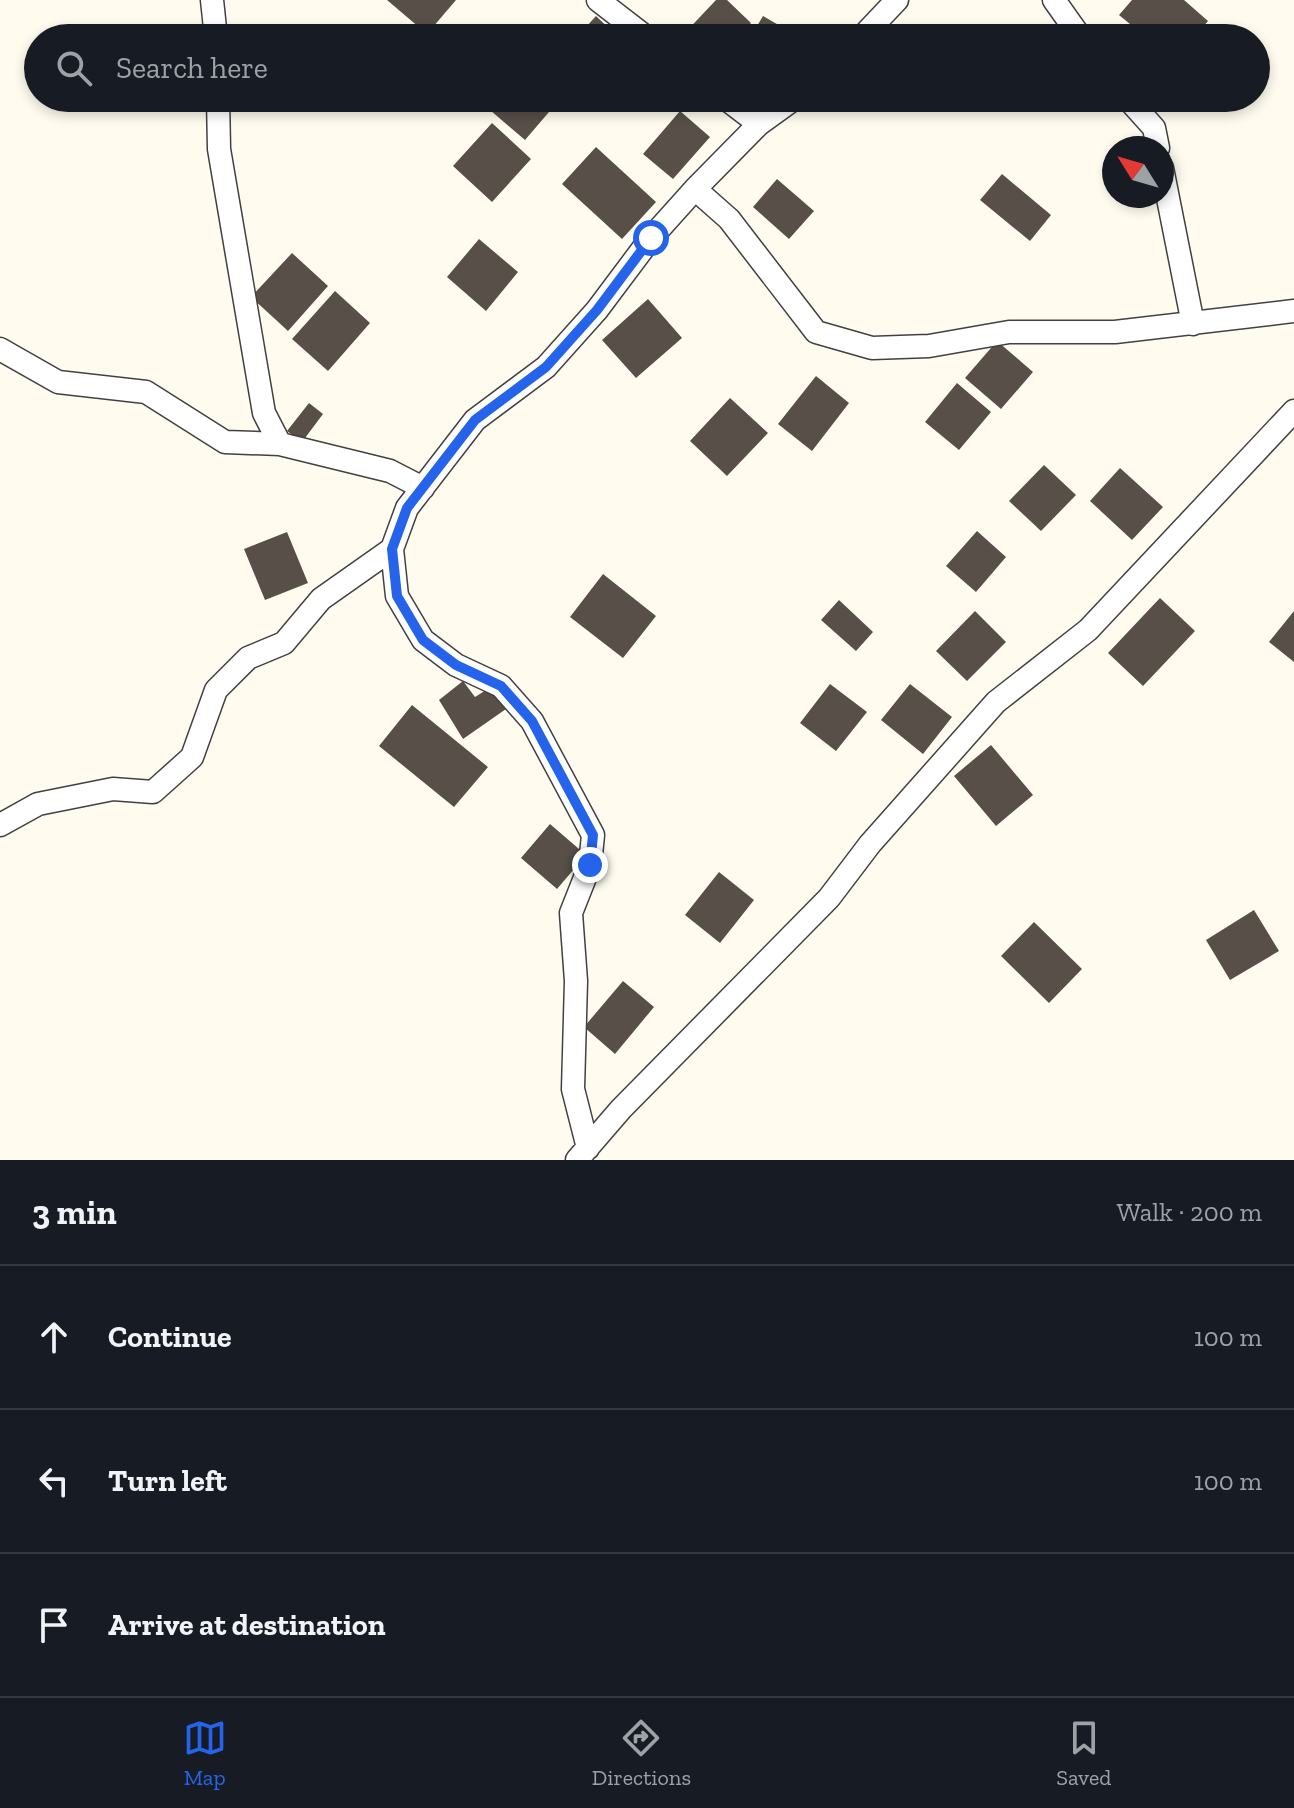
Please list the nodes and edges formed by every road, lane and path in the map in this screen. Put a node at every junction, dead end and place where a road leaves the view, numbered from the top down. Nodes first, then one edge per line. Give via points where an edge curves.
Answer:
1 (212, 0) edge
2 (598, 0) edge
3 (897, 0) edge
4 (1054, 0) edge
5 (215, 24) edge
6 (629, 24) edge
7 (874, 24) edge
8 (1071, 24) edge
9 (218, 112) edge
10 (743, 112) edge
11 (776, 112) edge
12 (1140, 112) edge
13 (759, 124) junction
14 (1156, 136) edge
15 (695, 189) junction
16 (1170, 208) edge
17 (1294, 311) edge
18 (1193, 324) junction
19 (0, 349) edge
20 (1294, 411) edge
21 (280, 444) junction
22 (423, 488) junction
23 (392, 549) junction
24 (0, 825) edge
25 (582, 1154) edge

1 - 5 street
2 - 6 street
3 - 7 street
4 - 8 street
9 - 21 street via 219,149 264,413
10 - 13 street
11 - 13 street
12 - 14 street
13 - 15 street
15 - 18 street via 729,219 816,332 872,348 929,346 1009,332 1115,332
15 - 22 street via 546,367 475,420
16 - 18 street
17 - 18 street
19 - 21 street via 58,382 146,392 225,442
20 - 25 street via 1088,630 996,702 829,898
21 - 22 street via 390,471
22 - 23 street via 407,508
23 - 24 street via 321,599 284,643 237,668 216,690 192,757 153,792 113,789 38,804
23 - 25 street via 397,596 423,640 456,665 501,686 532,721 593,835 590,865 571,913 576,981 573,1089

